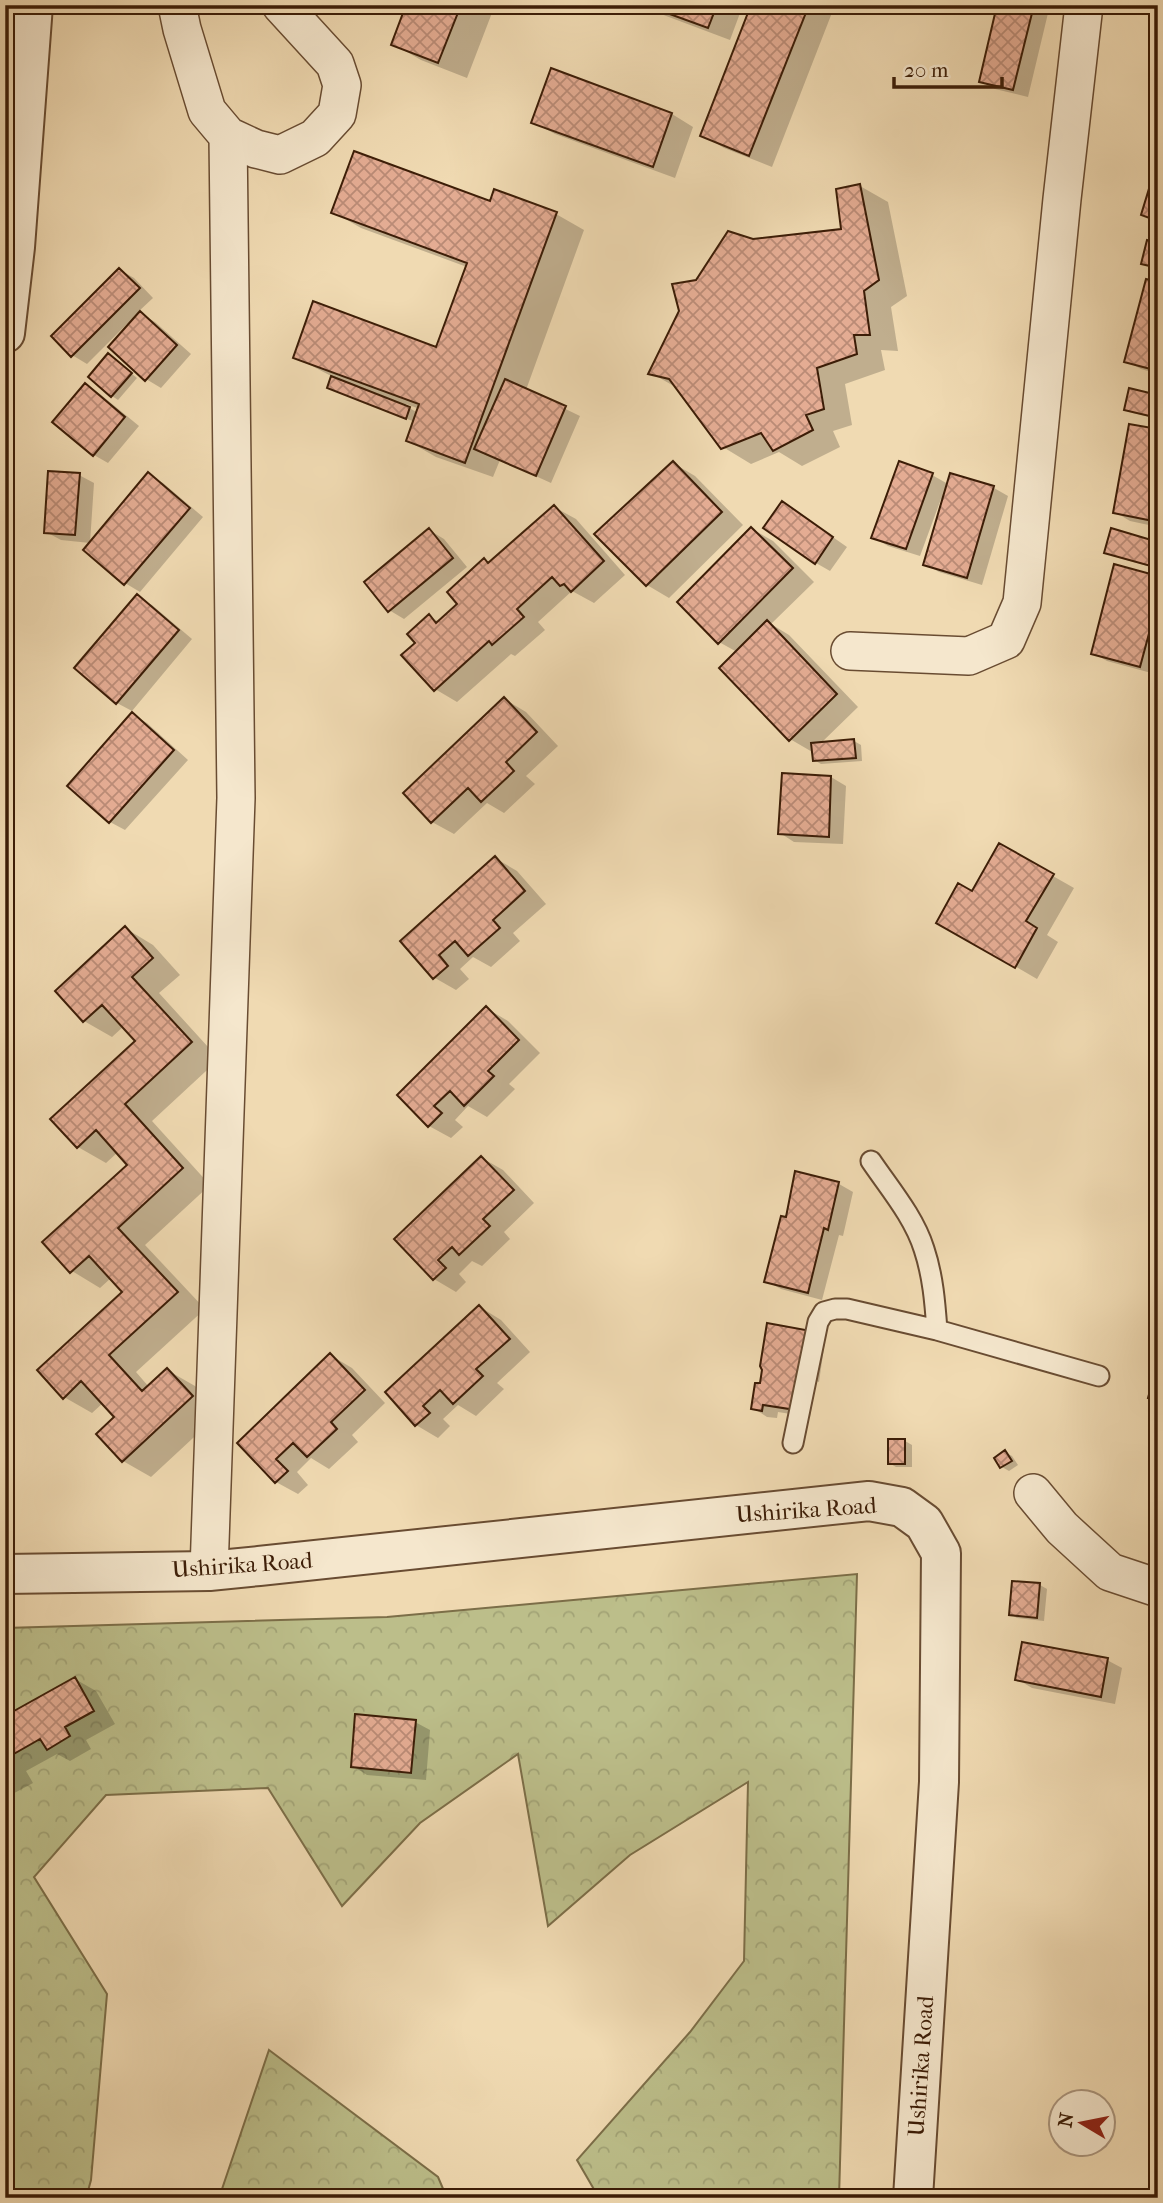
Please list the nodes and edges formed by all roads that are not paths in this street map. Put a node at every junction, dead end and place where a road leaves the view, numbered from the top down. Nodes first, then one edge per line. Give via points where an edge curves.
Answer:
1 (33, 5) edge
2 (177, 5) edge
3 (281, 5) edge
4 (1084, 5) edge
5 (228, 136) junction
6 (10, 248) edge
7 (5, 333) edge
8 (850, 651) dead end
9 (871, 1161) dead end
10 (937, 1330) junction
11 (1099, 1376) dead end
12 (793, 1443) dead end
13 (1033, 1493) dead end
14 (209, 1571) junction
15 (5, 1574) edge
16 (1158, 1588) edge
17 (913, 2198) edge

1 - 6 street
2 - 5 street via 207,111
3 - 5 street via 335,64 342,85 337,114 315,138 280,155
4 - 8 street via 1023,603 1006,640 969,656
5 - 14 street via 236,798
6 - 7 street
9 - 10 lane via 909,1216 924,1248
10 - 11 lane
10 - 12 lane via 847,1309 824,1312 818,1322
13 - 16 street via 1062,1528 1111,1572
14 - 15 street, Ushirika Road
14 - 17 street, Ushirika Road via 869,1501 902,1507 924,1524 941,1553 939,1782

